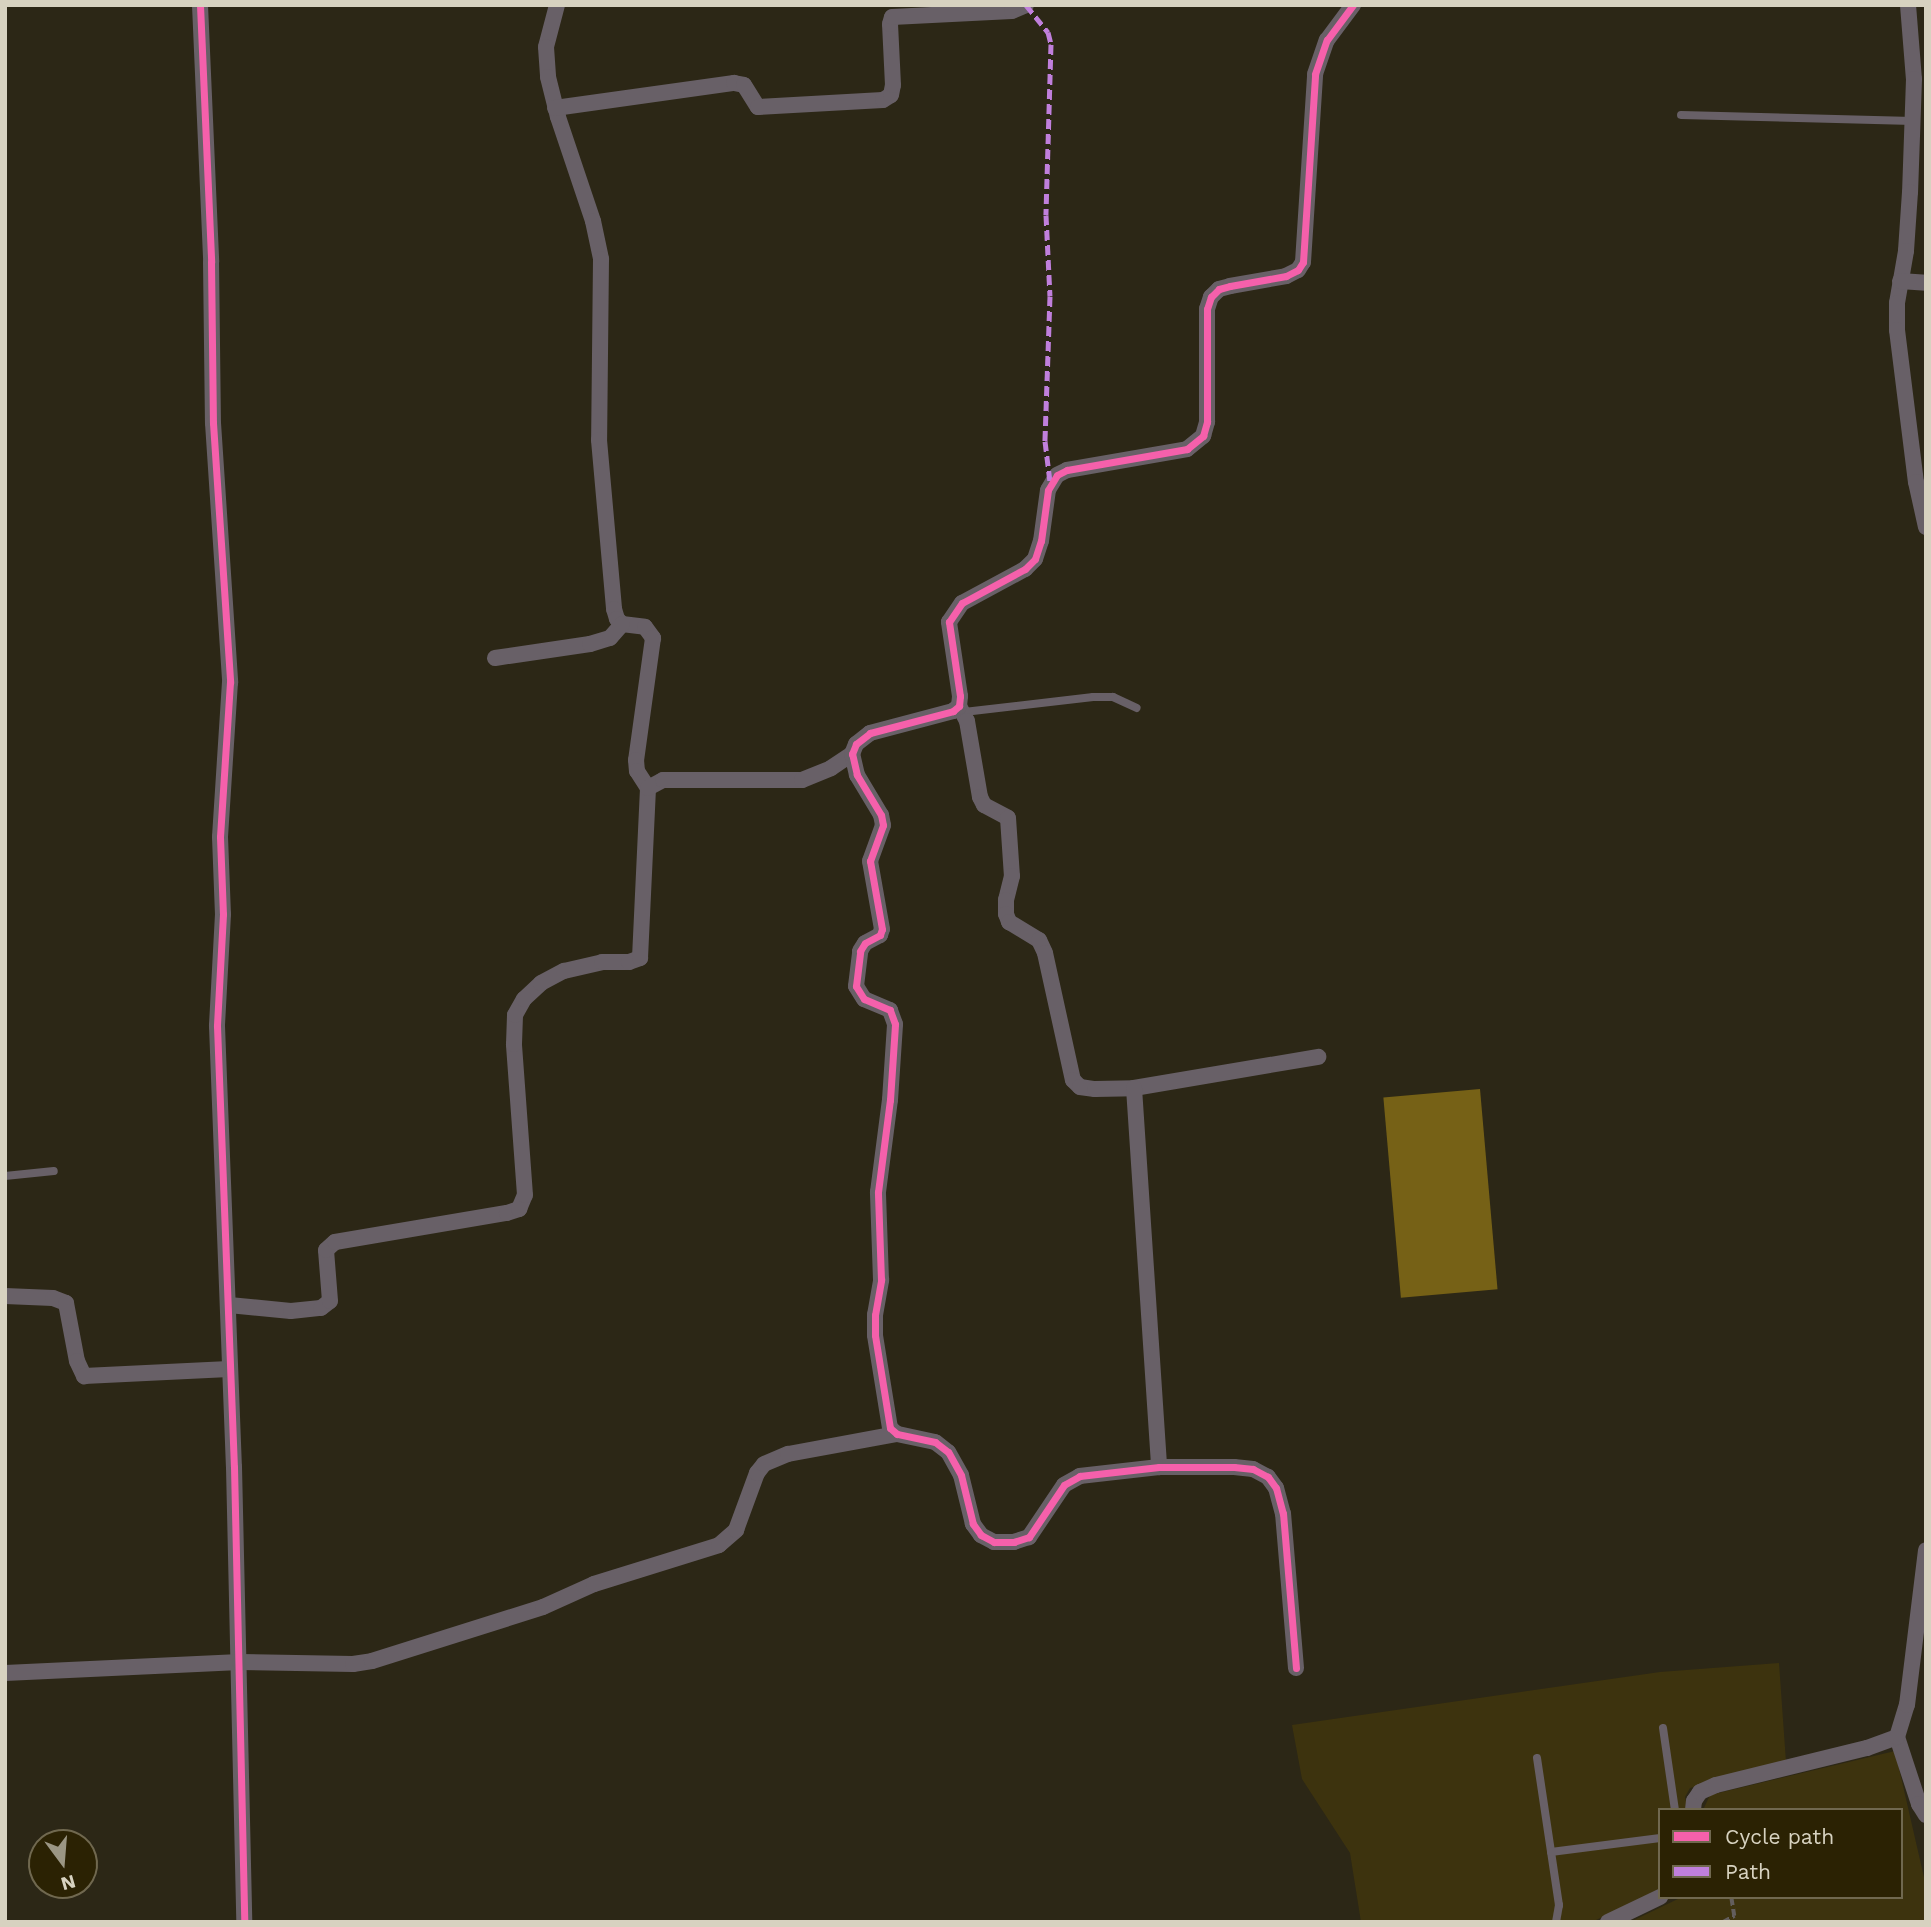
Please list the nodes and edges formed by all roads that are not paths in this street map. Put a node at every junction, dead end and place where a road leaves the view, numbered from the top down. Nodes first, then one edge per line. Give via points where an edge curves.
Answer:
1 (200, 5) edge
2 (557, 5) edge
3 (1026, 5) edge
4 (1353, 5) edge
5 (1908, 5) edge
6 (555, 107) junction
7 (1681, 115) dead end
8 (1913, 121) junction
9 (1900, 281) junction
10 (1926, 283) edge
11 (1926, 527) edge
12 (622, 624) junction
13 (495, 658) dead end
14 (1138, 708) dead end
15 (961, 709) junction
16 (852, 754) junction
17 (648, 788) junction
18 (1318, 1057) dead end
19 (1134, 1088) junction
20 (54, 1171) dead end
21 (5, 1176) edge
22 (5, 1296) edge
23 (229, 1305) junction
24 (229, 1369) junction
25 (897, 1434) junction
26 (1159, 1467) junction
27 (1926, 1550) edge
28 (240, 1662) junction
29 (1296, 1668) dead end
30 (5, 1673) edge
31 (1663, 1728) dead end
32 (1897, 1737) junction
33 (1537, 1758) dead end
34 (1675, 1808) edge
35 (1694, 1808) edge
36 (1926, 1815) edge
37 (1658, 1838) edge
38 (1551, 1852) junction
39 (1658, 1898) edge
40 (244, 1922) edge
41 (1556, 1922) edge
42 (1608, 1922) edge

1 - 23 street via 213,423 230,682 221,812 223,914 217,1026
2 - 6 street via 546,47
3 - 6 street via 1012,11 892,17 893,85 891,95 883,100 758,107 744,85 734,83
4 - 15 street via 1327,40 1315,74 1303,262 1286,276 1219,289 1211,297 1207,309 1207,422 1195,444 1068,470 1050,482 1035,559 962,603 949,622
5 - 8 street
6 - 12 street via 601,259 598,440 614,609
7 - 8 lane
8 - 9 street via 1909,228
9 - 10 street
9 - 11 street via 1896,303 1900,363
12 - 13 street via 610,638 590,644
12 - 17 street via 645,627 653,638 636,760 636,771
14 - 15 lane via 1113,696 1093,696
15 - 16 street via 870,733
15 - 19 street via 979,797 984,805 1008,818 1010,827 1012,876 1006,914 1009,922 1039,940 1045,953 1073,1080 1080,1087
16 - 17 street via 802,780 663,780
16 - 25 street via 857,775 883,825 870,861 881,929 864,943 856,973 859,995 890,1010 894,1024 878,1192 881,1280 875,1315 888,1420
17 - 23 street via 640,958 564,971 541,982 515,1014 524,1203 507,1213 335,1242 326,1251 330,1301 321,1308 291,1311
18 - 19 street
19 - 26 street
20 - 21 lane
22 - 24 street via 66,1303 84,1376
23 - 24 street
24 - 28 street
25 - 26 street via 935,1442 948,1452 961,1475 973,1524 995,1542 1029,1537 1064,1485 1080,1476
25 - 28 street via 774,1458 757,1473 736,1530 719,1545 594,1584 543,1607 353,1664
26 - 29 street via 1253,1469 1276,1488 1287,1550
27 - 32 street via 1907,1705
28 - 30 street
28 - 40 street
31 - 34 lane
32 - 35 street via 1716,1785 1700,1792
32 - 36 street
33 - 38 lane
37 - 38 lane
38 - 41 lane via 1559,1905
39 - 42 street

